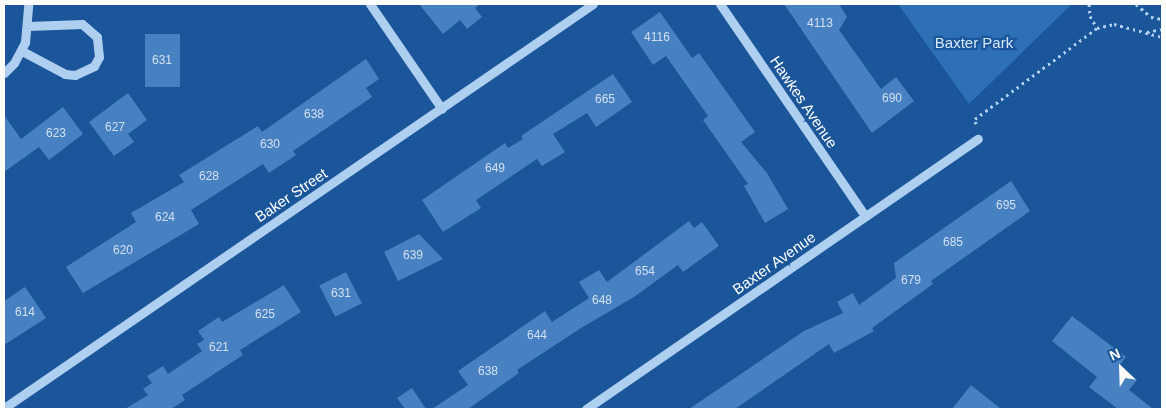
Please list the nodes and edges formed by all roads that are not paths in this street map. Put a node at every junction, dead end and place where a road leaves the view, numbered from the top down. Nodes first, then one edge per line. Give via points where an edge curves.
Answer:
1 (28, 4) edge
2 (370, 4) edge
3 (593, 4) edge
4 (720, 4) edge
5 (28, 26) junction
6 (22, 51) junction
7 (4, 73) edge
8 (442, 109) junction
9 (978, 139) road end
10 (865, 216) junction
11 (4, 408) edge
12 (586, 409) edge

1 - 5 street
2 - 8 street
3 - 8 street, Baker Street
4 - 10 street, Hawkes Avenue
5 - 6 street
5 - 6 street via 82,24 97,37 99,57 94,66 75,75 66,74
6 - 7 street
8 - 11 street, Baker Street
9 - 10 street, Baxter Avenue
10 - 12 street, Baxter Avenue

